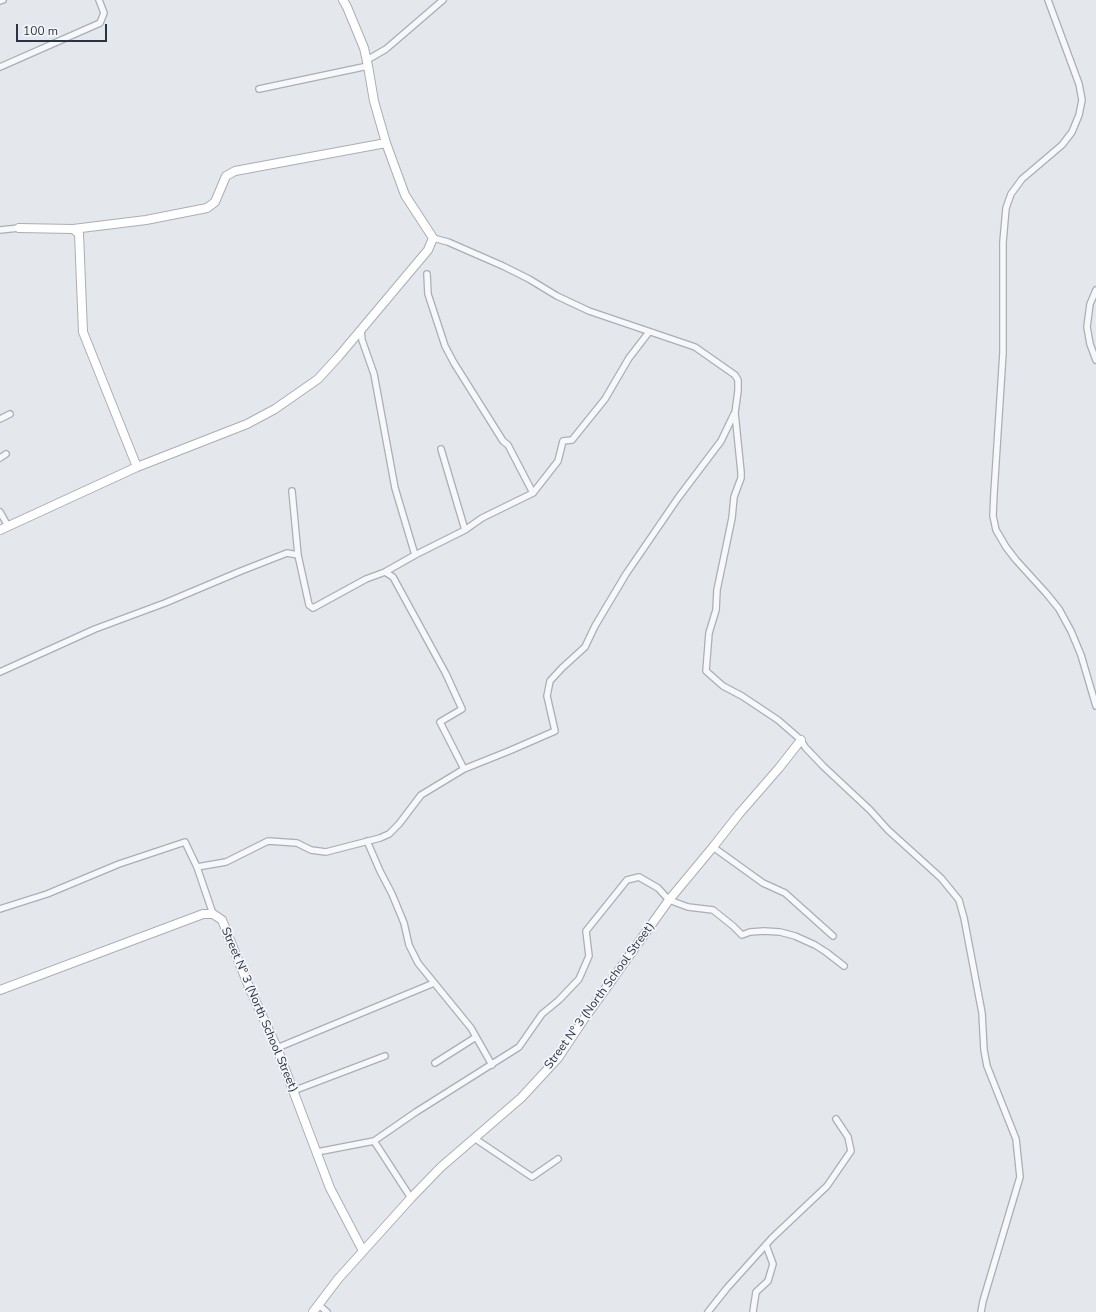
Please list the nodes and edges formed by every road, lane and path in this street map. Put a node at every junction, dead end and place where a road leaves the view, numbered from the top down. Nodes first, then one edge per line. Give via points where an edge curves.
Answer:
1 (99, 0) edge
2 (343, 0) edge
3 (443, 0) edge
4 (1048, 0) edge
5 (368, 63) junction
6 (0, 67) edge
7 (259, 89) dead end
8 (386, 143) junction
9 (19, 228) joint
10 (73, 229) junction
11 (0, 230) edge
12 (432, 238) junction
13 (427, 274) dead end
14 (1096, 290) edge
15 (362, 329) junction
16 (649, 332) junction
17 (1096, 360) edge
18 (735, 413) junction
19 (10, 414) dead end
20 (0, 419) edge
21 (441, 449) dead end
22 (6, 454) dead end
23 (0, 458) edge
24 (137, 467) junction
25 (292, 491) dead end
26 (533, 493) junction
27 (0, 512) edge
28 (4, 528) edge
29 (465, 530) junction
30 (298, 555) junction
31 (414, 555) junction
32 (385, 572) junction
33 (0, 672) edge
34 (1096, 706) edge
35 (801, 740) junction
36 (464, 768) junction
37 (367, 841) junction
38 (713, 847) junction
39 (197, 867) junction
40 (669, 900) junction
41 (0, 909) edge
42 (213, 914) junction
43 (833, 936) dead end
44 (844, 966) dead end
45 (434, 983) junction
46 (0, 990) edge
47 (476, 1037) junction
48 (277, 1048) junction
49 (385, 1056) dead end
50 (435, 1062) dead end
51 (492, 1065) junction
52 (293, 1091) junction
53 (836, 1119) dead end
54 (474, 1138) junction
55 (374, 1141) junction
56 (317, 1152) junction
57 (558, 1159) dead end
58 (411, 1198) junction
59 (766, 1245) junction
60 (363, 1251) junction
61 (319, 1305) junction
62 (313, 1312) edge
63 (327, 1312) edge
64 (708, 1312) edge
65 (753, 1312) edge
66 (981, 1312) edge

1 - 6 street via 104,13 100,23
2 - 5 street
3 - 5 street
4 - 34 street via 1079,84 1082,100 1072,132 1062,145 1022,179 1011,194 1006,208 1003,242 1003,353 993,516 996,530 1006,547 1059,609 1071,631
5 - 7 street
5 - 8 street via 374,101
8 - 10 street via 235,171 226,176 215,202 207,208 146,220
8 - 12 street via 405,195
9 - 10 street
9 - 11 street
10 - 24 street via 79,234 83,332
12 - 15 street via 428,250
12 - 16 street via 448,242 503,266 589,311
13 - 26 street via 428,294 445,346 503,441 508,445
14 - 17 street via 1090,304 1087,327
15 - 24 street via 318,379 275,409 247,424
15 - 31 street via 362,340 374,374 395,488
16 - 18 street via 695,347 735,374 738,391
16 - 26 street via 629,358 605,399 572,440 562,441 558,461
18 - 35 street via 741,478 734,497 717,590 716,610 709,633 706,671 723,686 778,720
18 - 36 street via 721,441 626,574 585,647 550,681 547,696 554,731 509,752
19 - 20 street
21 - 29 street
22 - 23 street
24 - 28 street
25 - 30 street
26 - 29 street via 482,518
27 - 28 street
29 - 31 street
30 - 32 street via 308,606 313,608 366,579
30 - 33 street via 287,553 241,571 96,629
31 - 32 street
32 - 36 street via 393,577 446,674 462,709 440,722
35 - 38 street, Street N° 3 (North School Street)
35 - 66 street via 823,766 941,878 959,900 982,1013 987,1066 1016,1138 1020,1177
36 - 37 street via 421,795 400,824 389,834
37 - 39 street via 326,852 311,850 297,843 268,841 226,862
37 - 45 street via 404,922 409,945 418,963
38 - 40 street, Street N° 3 (North School Street)
38 - 43 street via 763,883 785,893
39 - 41 street via 185,842
39 - 42 street
40 - 44 street via 688,907 713,910 742,935 764,931 795,936 815,945
40 - 51 street via 658,888 639,877 628,880 586,931 589,956 579,979 542,1014 519,1047
40 - 54 street, Street N° 3 (North School Street) via 558,1058 521,1098
42 - 46 street, Street N° 3 (North School Street) via 203,914
42 - 48 street, Street N° 3 (North School Street) via 222,920
45 - 47 street
45 - 48 street
47 - 50 street
47 - 51 street
48 - 52 street, Street N° 3 (North School Street)
49 - 52 street
51 - 55 street
52 - 56 street, Street N° 3 (North School Street)
53 - 59 street via 848,1137 851,1151 827,1186
54 - 57 street via 532,1177
54 - 58 street, Street N° 3 (North School Street)
55 - 56 street
55 - 58 street
56 - 60 street, Street N° 3 (North School Street) via 330,1188
58 - 60 street, Street N° 3 (North School Street)
59 - 64 street
59 - 65 street via 773,1264 768,1281 756,1292
60 - 61 street, Street N° 3 (North School Street) via 338,1278
61 - 62 street, Street N° 3 (North School Street)
61 - 63 street

